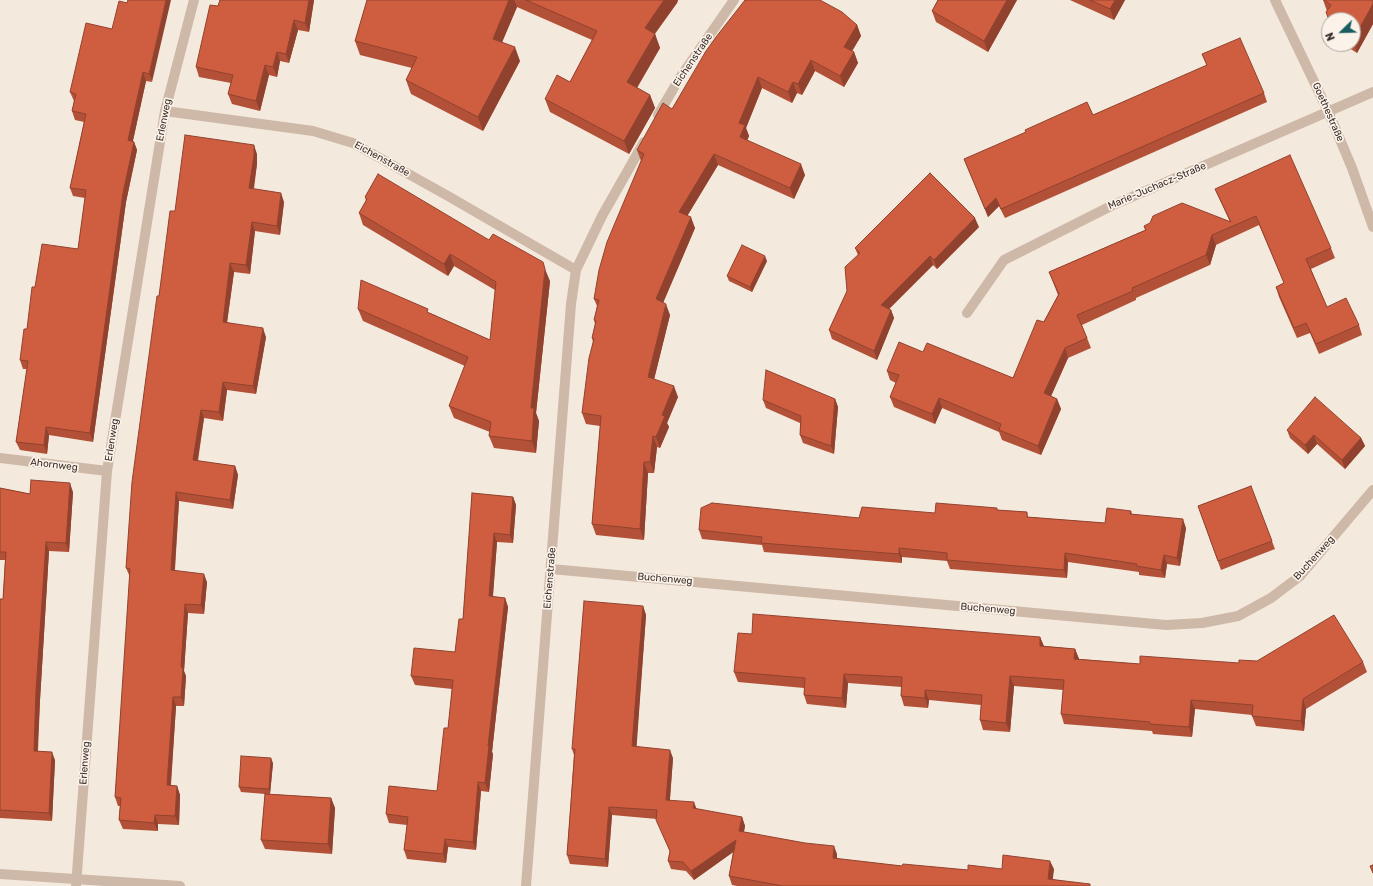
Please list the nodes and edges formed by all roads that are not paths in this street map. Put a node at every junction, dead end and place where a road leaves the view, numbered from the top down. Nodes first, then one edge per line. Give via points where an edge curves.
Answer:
1 (194, 0) edge
2 (734, 0) edge
3 (1275, 0) edge
4 (1373, 92) edge
5 (165, 111) junction
6 (1328, 111) junction
7 (1373, 227) edge
8 (576, 270) junction
9 (967, 313) dead end
10 (0, 458) edge
11 (107, 471) junction
12 (1373, 490) edge
13 (551, 569) junction
14 (0, 874) edge
15 (76, 883) edge
16 (180, 886) edge
17 (526, 886) edge

1 - 5 street, Erlenweg
2 - 8 street, Eichenstraße via 679,79 602,216
3 - 6 street, Goethestraße
4 - 6 street, Marie-Juchacz-Straße
5 - 8 street, Eichenstraße via 314,131 353,143
5 - 11 street, Erlenweg
6 - 7 street, Goethestraße
6 - 9 street, Marie-Juchacz-Straße via 1111,206 1004,260
8 - 13 street, Eichenstraße via 571,304
10 - 11 street, Ahornweg
11 - 15 street, Erlenweg
12 - 13 street, Buchenweg via 1300,576 1282,590 1238,616 1202,623 1166,625
13 - 17 street, Eichenstraße
14 - 15 street
15 - 16 street

